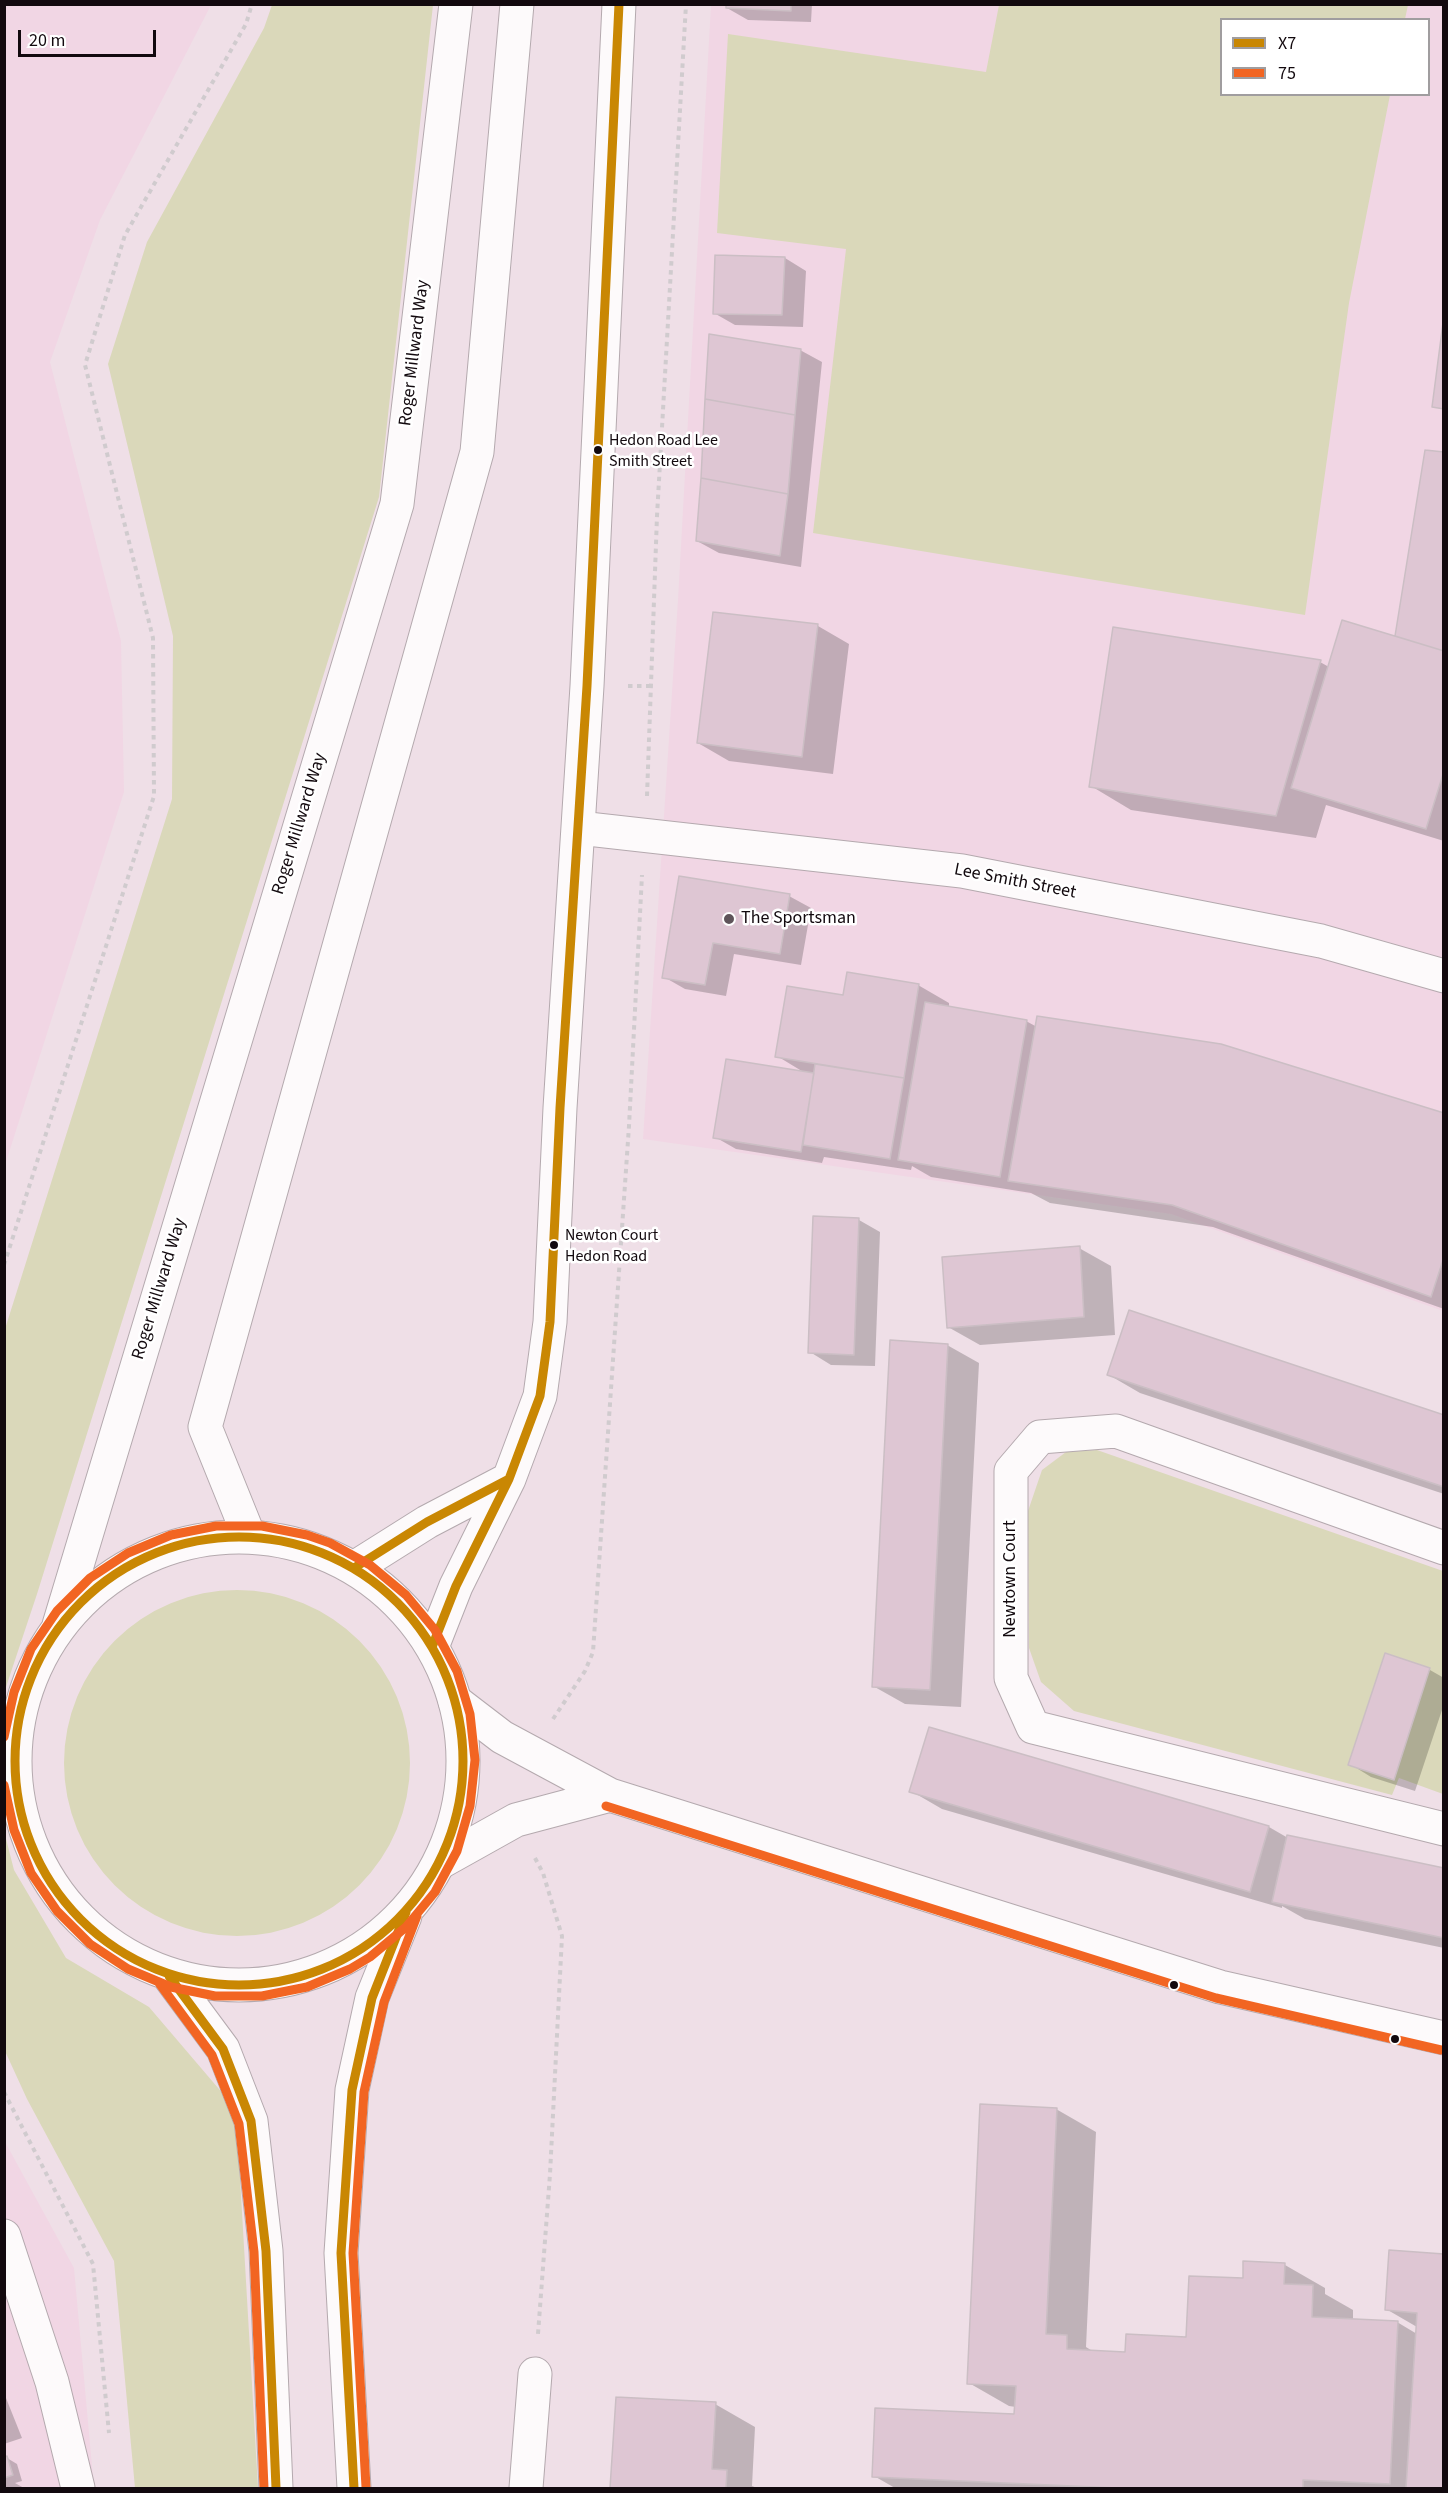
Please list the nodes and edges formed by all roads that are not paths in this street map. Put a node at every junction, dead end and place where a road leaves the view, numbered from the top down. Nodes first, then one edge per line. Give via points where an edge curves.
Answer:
1 (456, 4) edge
2 (517, 4) edge
3 (619, 4) edge
4 (579, 828) junction
5 (1443, 976) edge
6 (510, 1479) junction
7 (249, 1536) junction
8 (1443, 1548) edge
9 (354, 1568) junction
10 (59, 1625) junction
11 (432, 1647) junction
12 (455, 1701) junction
13 (610, 1796) junction
14 (1443, 1828) edge
15 (439, 1863) junction
16 (406, 1912) junction
17 (169, 1976) junction
18 (1443, 2038) edge
19 (4, 2236) edge
20 (535, 2374) road end
21 (78, 2488) edge
22 (276, 2488) edge
23 (354, 2488) edge
24 (526, 2488) edge

1 - 10 main road, Roger Millward Way via 397,504
2 - 7 main road via 477,452 205,1427
3 - 4 main road
4 - 5 main road, Lee Smith Street via 962,871 1321,941
4 - 6 main road via 550,1322 540,1396
6 - 9 main road via 427,1522
6 - 11 main road via 456,1586
7 - 9 main road via 303,1545
7 - 10 main road via 195,1540 143,1557 97,1586
8 - 14 main road, Newtown Court via 1116,1431 1040,1437 1011,1471 1011,1678 1033,1728
9 - 11 main road via 398,1602
10 - 17 main road via 26,1688 13,1759 24,1829 55,1893 105,1944
11 - 12 main road
12 - 13 main road via 502,1737
12 - 15 main road via 463,1755 458,1810
13 - 15 main road via 516,1820
13 - 18 main road via 1220,1987
15 - 16 main road
16 - 17 main road via 357,1953 297,1979 233,1987
16 - 23 main road via 372,1998 352,2090 341,2253
17 - 22 main road via 223,2049 251,2121 266,2251
19 - 21 main road via 52,2382
20 - 24 main road

